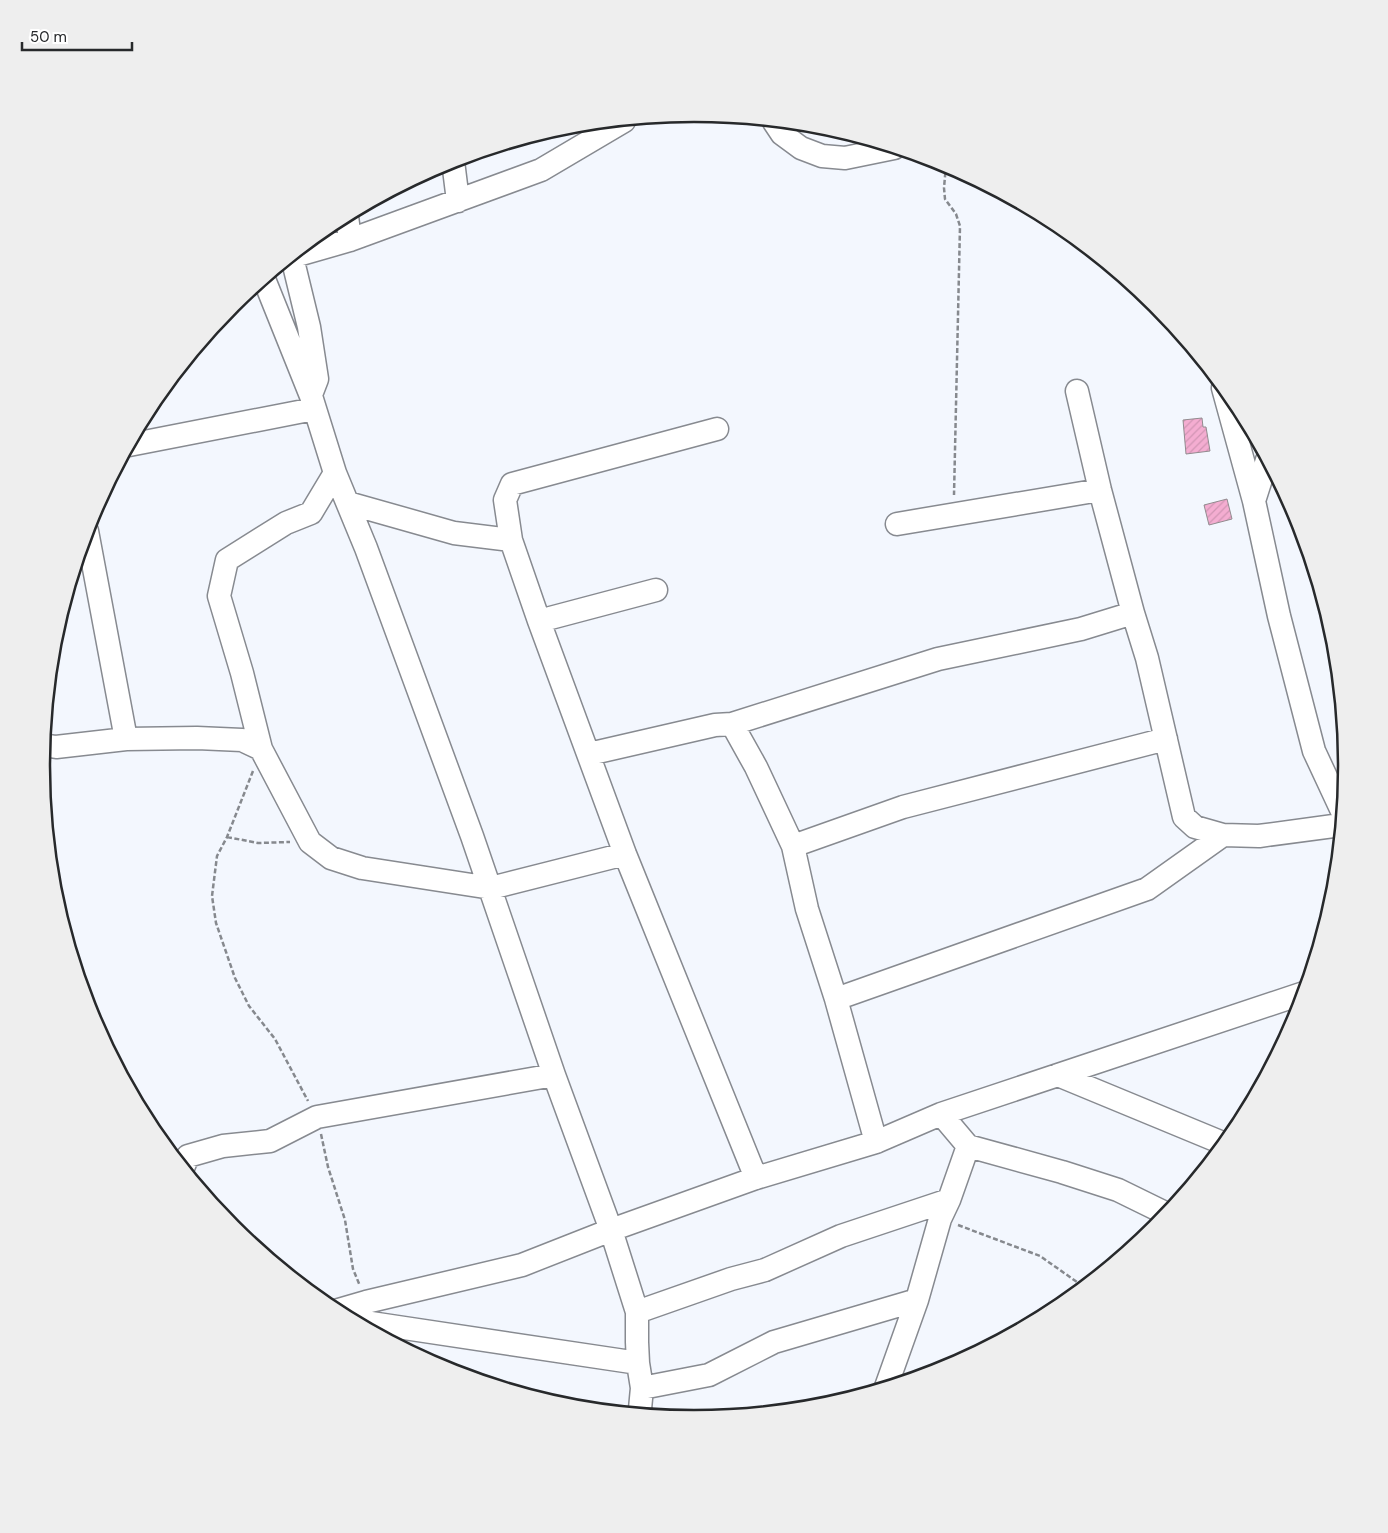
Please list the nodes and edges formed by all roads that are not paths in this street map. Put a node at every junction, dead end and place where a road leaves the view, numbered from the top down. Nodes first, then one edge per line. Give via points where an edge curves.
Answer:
1 (778, 128) edge
2 (593, 131) edge
3 (881, 151) edge
4 (454, 170) edge
5 (458, 201) junction
6 (348, 224) edge
7 (350, 240) junction
8 (307, 252) edge
9 (293, 263) edge
10 (266, 285) edge
11 (1077, 391) dead end
12 (312, 402) junction
13 (1229, 408) edge
14 (717, 429) dead end
15 (137, 443) edge
16 (1264, 468) edge
17 (335, 473) junction
18 (1100, 490) junction
19 (1254, 501) junction
20 (348, 503) junction
21 (897, 524) dead end
22 (511, 540) junction
23 (90, 545) edge
24 (656, 590) dead end
25 (1133, 613) junction
26 (538, 621) junction
27 (732, 724) junction
28 (126, 739) junction
29 (1166, 739) junction
30 (50, 746) edge
31 (261, 749) junction
32 (589, 754) junction
33 (1337, 801) edge
34 (1335, 826) edge
35 (1223, 835) junction
36 (793, 846) junction
37 (625, 854) junction
38 (491, 888) junction
39 (1295, 997) edge
40 (836, 999) junction
41 (554, 1075) junction
42 (1058, 1075) junction
43 (941, 1114) junction
44 (1217, 1141) edge
45 (876, 1142) junction
46 (968, 1146) junction
47 (186, 1162) edge
48 (756, 1178) junction
49 (944, 1209) junction
50 (1160, 1210) edge
51 (612, 1230) junction
52 (917, 1300) junction
53 (345, 1308) edge
54 (638, 1312) junction
55 (370, 1323) edge
56 (638, 1363) junction
57 (888, 1380) edge
58 (642, 1388) junction
59 (640, 1408) edge

1 - 3 street via 801,148 822,156 844,158
2 - 5 street via 542,170
4 - 5 street
5 - 7 street
6 - 7 street
7 - 8 street
9 - 12 street via 309,328 317,379
10 - 12 street
11 - 18 street
12 - 15 street
12 - 17 street
13 - 19 street
14 - 22 street via 512,484 505,500
16 - 19 street
17 - 20 street
17 - 31 street via 311,514 286,523 227,560 219,596
18 - 21 street
18 - 25 street
19 - 33 street via 1279,616 1314,751
20 - 22 street via 454,533
20 - 38 street
22 - 26 street
23 - 28 street
24 - 26 street
25 - 27 street via 1081,629 938,659
25 - 29 street via 1148,658
26 - 32 street
27 - 32 street via 715,725
27 - 36 street
28 - 30 street
28 - 31 street via 242,740
29 - 35 street via 1184,817 1195,828
29 - 36 street via 902,807
31 - 38 street via 310,842 331,858 362,868
32 - 37 street
34 - 35 street via 1259,836
35 - 40 street via 1147,889
36 - 40 street via 807,908
37 - 38 street
37 - 48 street
38 - 41 street
39 - 42 street
40 - 45 street
41 - 47 street via 317,1117 270,1141 223,1146 188,1156
41 - 51 street
42 - 43 street
42 - 44 street
43 - 45 street
43 - 46 street
45 - 48 street
46 - 49 street
46 - 50 street via 1118,1190
48 - 51 street
49 - 52 street
49 - 54 street via 841,1236 764,1270
51 - 53 street via 522,1265
51 - 54 street
52 - 57 street
52 - 58 street via 774,1342 708,1375
54 - 56 street
55 - 56 street
56 - 58 street
58 - 59 street

